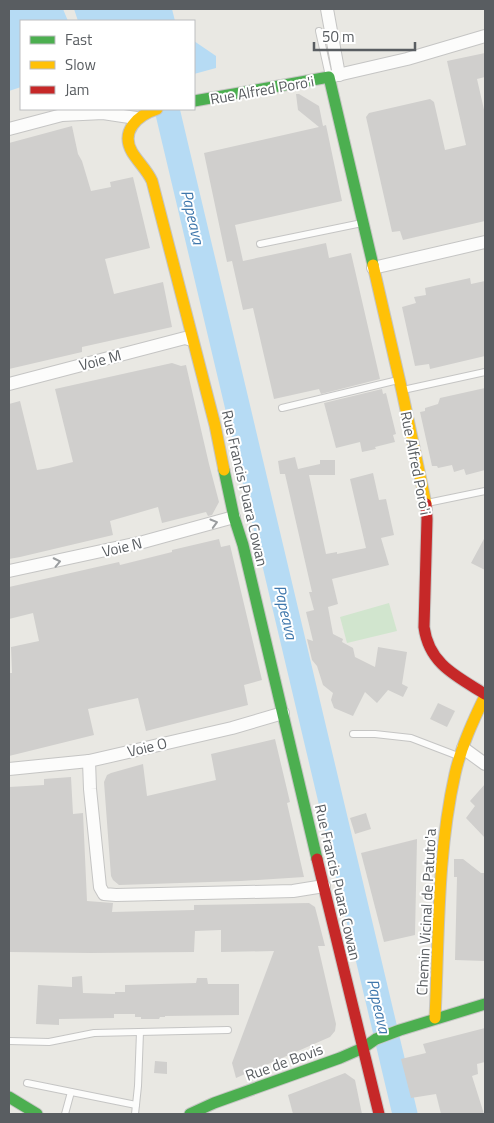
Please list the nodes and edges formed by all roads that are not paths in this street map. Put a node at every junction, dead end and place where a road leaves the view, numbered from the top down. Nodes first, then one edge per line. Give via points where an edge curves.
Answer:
1 (326, 9) edge
2 (319, 31) dead end
3 (485, 36) edge
4 (334, 76) junction
5 (195, 101) edge
6 (153, 110) edge
7 (136, 118) junction
8 (9, 129) edge
9 (363, 223) junction
10 (485, 242) edge
11 (260, 244) dead end
12 (373, 268) junction
13 (192, 340) junction
14 (485, 372) edge
15 (9, 384) edge
16 (401, 385) junction
17 (282, 408) dead end
18 (485, 491) edge
19 (426, 503) junction
20 (234, 517) junction
21 (9, 571) edge
22 (485, 695) edge
23 (283, 713) junction
24 (353, 734) dead end
25 (461, 752) junction
26 (89, 761) junction
27 (485, 764) edge
28 (9, 769) edge
29 (324, 886) junction
30 (485, 1004) edge
31 (435, 1018) junction
32 (228, 1030) dead end
33 (140, 1032) junction
34 (9, 1041) edge
35 (363, 1048) junction
36 (26, 1083) dead end
37 (71, 1092) junction
38 (9, 1097) edge
39 (214, 1103) junction
40 (136, 1105) junction
41 (37, 1114) edge
42 (65, 1114) edge
43 (135, 1114) edge
44 (190, 1114) edge
45 (201, 1114) edge
46 (379, 1114) edge

1 - 4 street
2 - 4 lane
3 - 4 street, Rue Alfred Poro'i
4 - 5 main road, Rue Alfred Poro'i
4 - 9 main road, Rue Alfred Poro'i
6 - 7 main road
7 - 8 street via 103,114 62,116
7 - 13 main road, Rue Francis Puara Cowan via 129,134 130,148 152,181
9 - 11 lane
9 - 12 main road, Rue Alfred Poro'i
10 - 12 street
12 - 16 main road, Rue Alfred Poro'i
13 - 15 street, Voie M via 185,338
13 - 20 main road, Rue Francis Puara Cowan via 215,425
14 - 16 lane
16 - 17 lane
16 - 19 main road, Rue Alfred Poro'i
18 - 19 lane
19 - 22 main road, Rue Alfred Poro'i via 424,627 428,647 437,662
21 -> 20 street, Voie N via 142,542
20 - 23 main road, Rue Francis Puara Cowan
22 - 25 main road, Chemin Vicinal de Patuto'a
23 - 26 street, Voie O
23 - 29 main road, Rue Francis Puara Cowan
24 - 25 lane via 411,738
25 - 27 street
25 - 31 main road, Chemin Vicinal de Patuto'a via 454,772 442,856
26 - 28 street, Voie O
26 - 29 street via 100,887 104,894 292,892
29 - 35 main road, Rue Francis Puara Cowan
30 - 31 main road, Rue de Bovis
31 - 35 main road, Rue de Bovis via 376,1039
32 - 33 lane
33 - 34 lane via 94,1033 49,1042
33 - 40 lane
35 - 39 main road, Rue de Bovis
35 - 46 main road, Rue Francis Puara Cowan
36 - 37 lane
37 - 40 lane
37 - 42 lane
38 - 41 main road
39 - 44 main road, Rue de Bovis
39 - 45 main road, Rue de Bovis
40 - 43 lane

